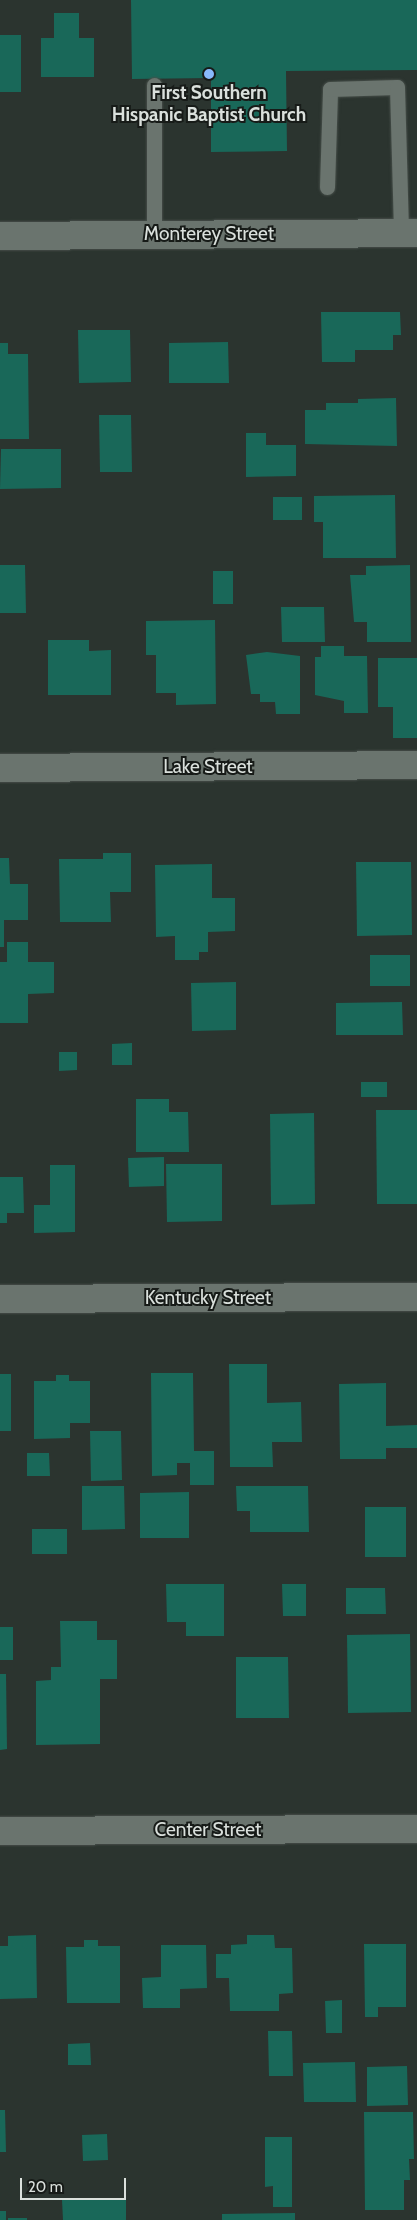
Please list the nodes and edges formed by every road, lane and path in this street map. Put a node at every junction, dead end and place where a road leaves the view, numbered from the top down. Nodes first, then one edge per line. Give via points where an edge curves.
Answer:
1 (154, 85) dead end
2 (327, 187) dead end
3 (409, 233) edge
4 (154, 235) junction
5 (0, 236) edge
6 (417, 765) edge
7 (0, 768) edge
8 (417, 1297) edge
9 (0, 1299) edge
10 (417, 1829) edge
11 (0, 1831) edge

1 - 4 lane
2 - 3 lane via 330,89 397,87
3 - 4 street, Monterey Street
4 - 5 street, Monterey Street
6 - 7 street, Lake Street
8 - 9 street, Kentucky Street
10 - 11 street, Center Street

